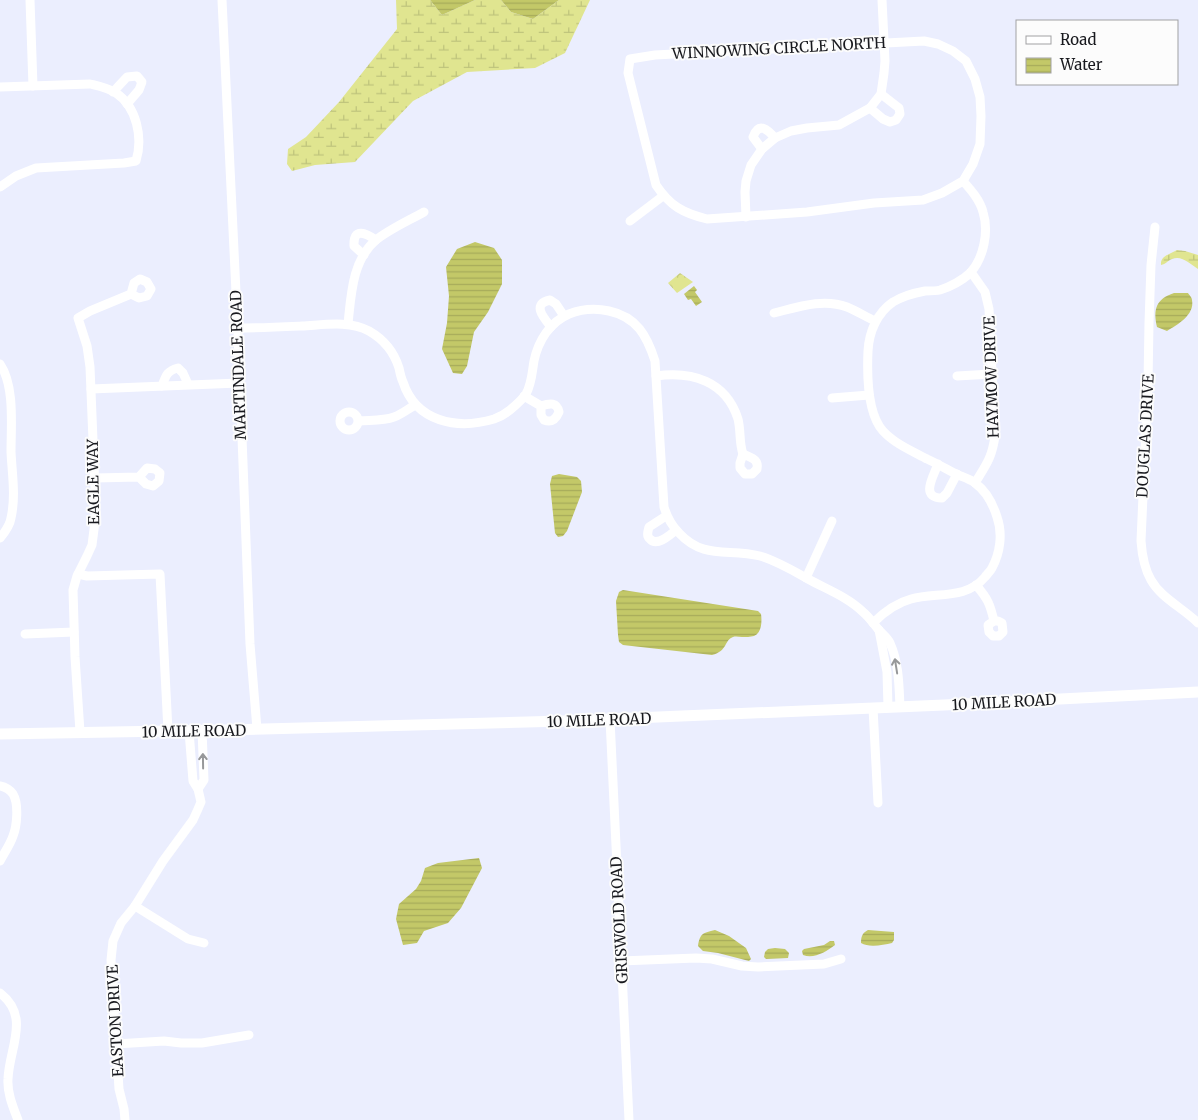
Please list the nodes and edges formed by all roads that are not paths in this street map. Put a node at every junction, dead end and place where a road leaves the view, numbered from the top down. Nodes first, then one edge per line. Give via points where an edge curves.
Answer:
1 (30, 0) edge
2 (222, 0) edge
3 (882, 0) edge
4 (884, 43) junction
5 (33, 86) junction
6 (0, 87) edge
7 (113, 92) junction
8 (881, 94) junction
9 (124, 101) junction
10 (870, 108) junction
11 (775, 138) junction
12 (762, 149) junction
13 (962, 181) junction
14 (0, 187) edge
15 (664, 196) junction
16 (424, 212) dead end
17 (746, 217) junction
18 (630, 221) dead end
19 (1155, 227) dead end
20 (376, 240) junction
21 (364, 256) junction
22 (971, 272) junction
23 (131, 294) dead end
24 (774, 313) dead end
25 (564, 316) junction
26 (875, 321) junction
27 (348, 324) junction
28 (551, 326) junction
29 (237, 328) junction
30 (0, 364) edge
31 (992, 374) junction
32 (656, 376) junction
33 (956, 376) dead end
34 (240, 383) junction
35 (188, 384) junction
36 (162, 386) junction
37 (91, 389) junction
38 (869, 395) junction
39 (524, 396) junction
40 (832, 398) dead end
41 (415, 405) junction
42 (541, 406) dead end
43 (359, 421) dead end
44 (743, 454) dead end
45 (938, 464) junction
46 (957, 474) junction
47 (139, 476) dead end
48 (95, 478) junction
49 (975, 483) junction
50 (666, 516) junction
51 (832, 521) dead end
52 (676, 530) junction
53 (0, 538) edge
54 (78, 574) junction
55 (806, 578) junction
56 (976, 586) junction
57 (994, 621) dead end
58 (1198, 623) edge
59 (876, 626) junction
60 (74, 632) junction
61 (25, 634) dead end
62 (1198, 692) edge
63 (888, 707) junction
64 (900, 707) junction
65 (873, 708) junction
66 (610, 719) junction
67 (258, 729) junction
68 (202, 730) junction
69 (168, 731) junction
70 (189, 731) junction
71 (80, 732) junction
72 (0, 734) edge
73 (0, 786) edge
74 (198, 789) junction
75 (878, 803) dead end
76 (0, 861) edge
77 (135, 906) junction
78 (204, 943) dead end
79 (841, 959) dead end
80 (621, 961) junction
81 (0, 993) edge
82 (249, 1035) dead end
83 (116, 1044) junction
84 (4, 1080) edge
85 (18, 1120) edge
86 (125, 1120) edge
87 (629, 1120) edge

1 - 5 street
2 - 29 street, MARTINDALE ROAD
3 - 4 street
4 - 8 street
4 - 13 street, WINNOWING CIRCLE NORTH via 938,44 966,61 980,97 981,116 980,144
4 - 15 street, WINNOWING CIRCLE NORTH via 630,58 628,72 656,185
5 - 6 street
5 - 7 street via 90,84
7 - 9 street
7 - 9 street via 127,77 137,76 142,82 139,90
8 - 10 street
8 - 10 street via 899,108 896,120 890,122
9 - 14 street via 134,115 138,132 136,161 36,168
10 - 11 street via 839,125 791,131
11 - 12 street
11 - 12 street via 768,130 761,128 756,131 753,137
12 - 17 street via 751,165 746,181
13 - 17 street via 923,200
13 - 22 street via 975,195 983,211 986,228 984,246
15 - 17 street via 694,216 707,219
15 - 18 street
16 - 20 street
19 - 58 street, DOUGLAS DRIVE via 1142,549 1150,579 1159,591
20 - 21 street
20 - 21 street via 367,234 358,234 354,246
21 - 27 street via 354,278
22 - 26 street via 940,290 909,294 893,302
22 - 31 street, HAYMOW DRIVE via 985,292 989,309
23 - 37 street, EAGLE WAY via 78,318 87,346
24 - 26 street via 809,304 835,303
25 - 28 street
25 - 28 street via 556,304 545,301 540,307 541,312
25 - 32 street via 583,309 597,309 615,312 632,321 647,338
26 - 38 street via 868,349
27 - 29 street
27 - 41 street via 368,330 388,346
28 - 39 street via 536,352 533,374
29 - 34 street, MARTINDALE ROAD
30 - 53 street via 10,395 13,489 11,520
31 - 33 street
31 - 49 street, HAYMOW DRIVE via 994,449
32 - 44 street via 687,375 719,390 730,402 737,418
32 - 50 street
34 - 35 street
34 - 67 street, MARTINDALE ROAD via 250,644
35 - 36 street
35 - 36 street via 178,368 171,370
36 - 37 street
37 - 48 street, EAGLE WAY
38 - 40 street
38 - 45 street via 870,405 882,430 901,446
39 - 41 street via 503,415 469,424 436,419
39 - 42 street
41 - 43 street via 393,418
45 - 46 street
45 - 46 street via 929,488 935,498 947,494
46 - 49 street
47 - 48 street
48 - 54 street, EAGLE WAY via 96,514 92,545
49 - 56 street via 987,495 1001,534 992,569
50 - 52 street
50 - 52 street via 649,527 648,537 655,542 661,541
51 - 55 street
52 - 55 street via 704,550 761,556
54 - 60 street, EAGLE WAY via 73,590
54 - 69 street via 160,574
55 - 59 street via 846,599
56 - 57 street via 990,605
56 - 59 street via 956,594 909,599 884,612
59 - 63 street via 886,661
64 -> 59 street via 896,662 886,636
60 - 61 street
60 - 71 street, EAGLE WAY
62 - 64 main road, 10 MILE ROAD
63 - 64 main road, 10 MILE ROAD
63 - 65 main road, 10 MILE ROAD
65 - 66 main road, 10 MILE ROAD
65 - 75 street
66 - 67 main road, 10 MILE ROAD
66 - 80 street, GRISWOLD ROAD
67 - 68 main road, 10 MILE ROAD
68 - 70 main road, 10 MILE ROAD
74 -> 68 street, EASTON DRIVE via 204,780
69 - 70 main road, 10 MILE ROAD
69 - 71 main road, 10 MILE ROAD
70 - 74 street, EASTON DRIVE via 193,781
71 - 72 main road, 10 MILE ROAD
73 - 76 street via 12,792 16,825
74 - 77 street, EASTON DRIVE via 201,802 196,815 159,859
77 - 78 street via 188,939
77 - 83 street, EASTON DRIVE via 117,922 113,941 111,960
79 - 80 street via 824,964 758,966 696,958
80 - 87 street, GRISWOLD ROAD
81 - 84 street via 12,1004 16,1014 16,1036
82 - 83 street via 202,1043
83 - 86 street, EASTON DRIVE
84 - 85 street

